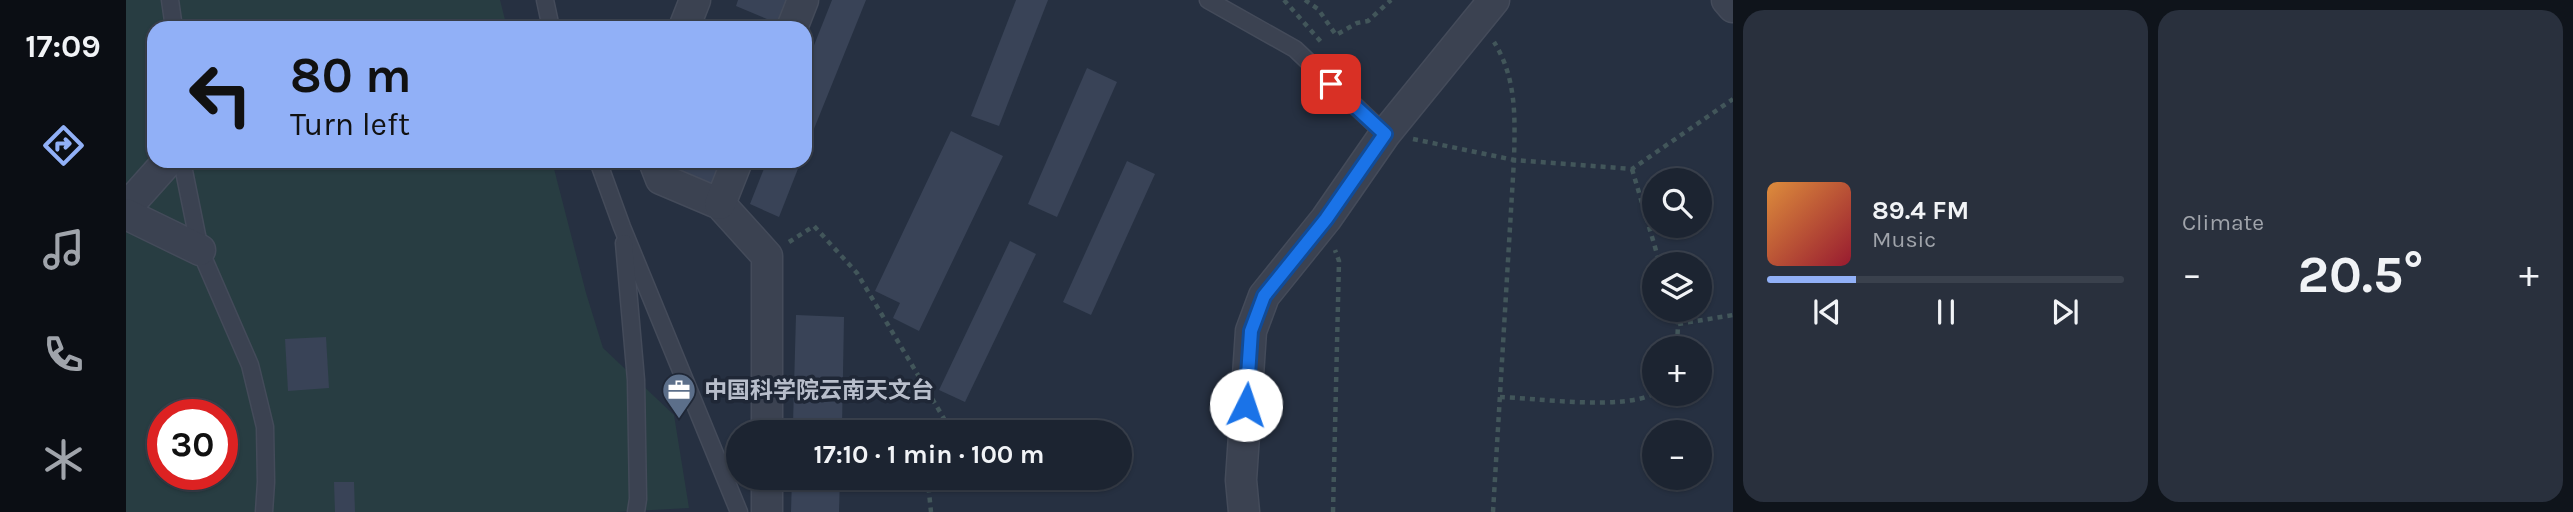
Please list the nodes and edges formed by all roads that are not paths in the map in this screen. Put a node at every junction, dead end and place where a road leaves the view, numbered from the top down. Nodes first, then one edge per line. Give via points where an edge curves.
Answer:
1 (170, 0) edge
2 (545, 0) edge
3 (695, 0) edge
4 (803, 0) edge
5 (1208, 0) edge
6 (1727, 0) edge
7 (1733, 7) edge
8 (1487, 9) edge
9 (173, 21) edge
10 (550, 21) edge
11 (687, 21) edge
12 (795, 21) edge
13 (1385, 134) junction
14 (162, 168) edge
15 (183, 168) edge
16 (601, 168) edge
17 (657, 168) edge
18 (734, 168) edge
19 (720, 204) junction
20 (126, 208) edge
21 (126, 214) edge
22 (622, 227) junction
23 (200, 250) junction
24 (767, 420) edge
25 (767, 490) edge
26 (264, 512) edge
27 (636, 512) edge
28 (739, 512) edge
29 (767, 512) edge
30 (1244, 512) edge

1 - 9 lane
2 - 10 lane
3 - 11 street
4 - 12 street
5 - 13 lane via 1295,49
6 - 7 street
8 - 13 street
13 - 30 street via 1326,219 1264,296 1251,331 1241,480
14 - 20 street
15 - 23 lane
16 - 22 lane
17 - 19 street via 661,179
18 - 19 street
19 - 24 street via 767,256
21 - 23 street
22 - 27 lane via 636,380
22 - 28 lane
23 - 26 lane via 250,365 265,427
25 - 29 street

